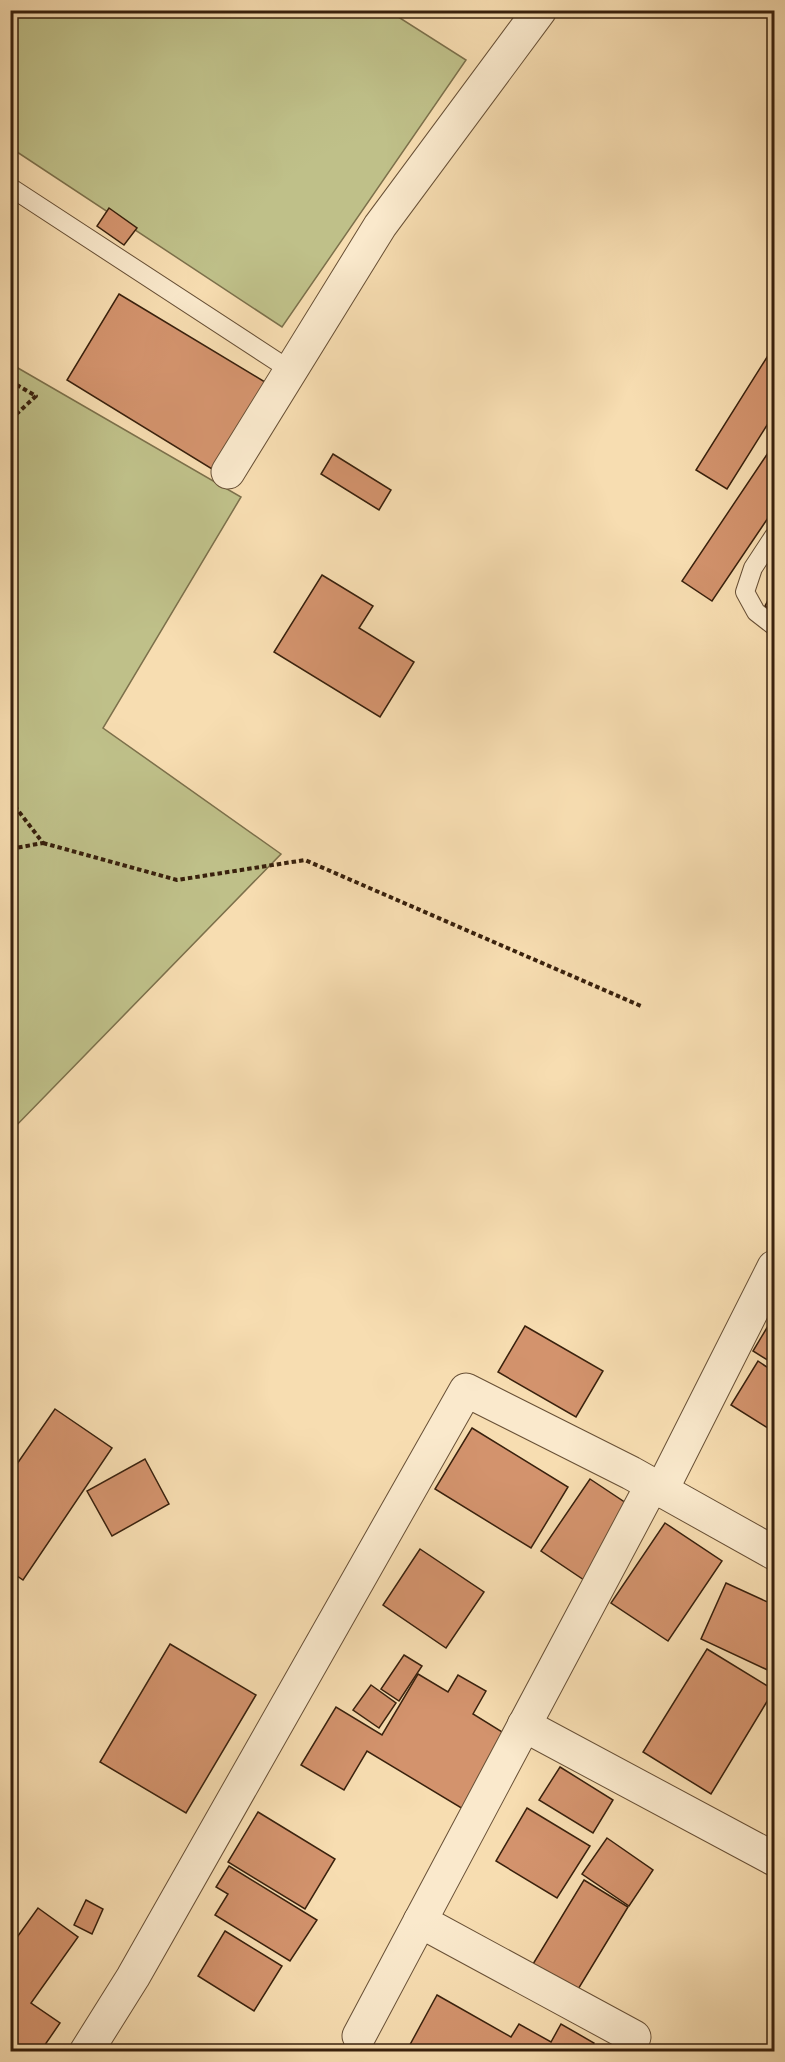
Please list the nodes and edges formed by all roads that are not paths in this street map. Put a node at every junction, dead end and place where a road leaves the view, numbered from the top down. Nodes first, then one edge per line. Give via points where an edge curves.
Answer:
1 (540, 10) edge
2 (10, 186) edge
3 (290, 370) junction
4 (228, 472) dead end
5 (774, 537) edge
6 (774, 626) edge
7 (774, 1267) edge
8 (656, 1488) junction
9 (774, 1553) edge
10 (524, 1725) junction
11 (774, 1859) edge
12 (420, 1921) junction
13 (359, 2036) dead end
14 (634, 2037) dead end
15 (86, 2052) edge

1 - 3 street via 380,226
2 - 3 lane
3 - 4 street
5 - 6 lane via 753,568 745,592 756,612
7 - 8 street
8 - 9 street
8 - 10 street
8 - 15 street via 466,1390 133,1977
10 - 11 street
10 - 12 street
12 - 13 street
12 - 14 street

